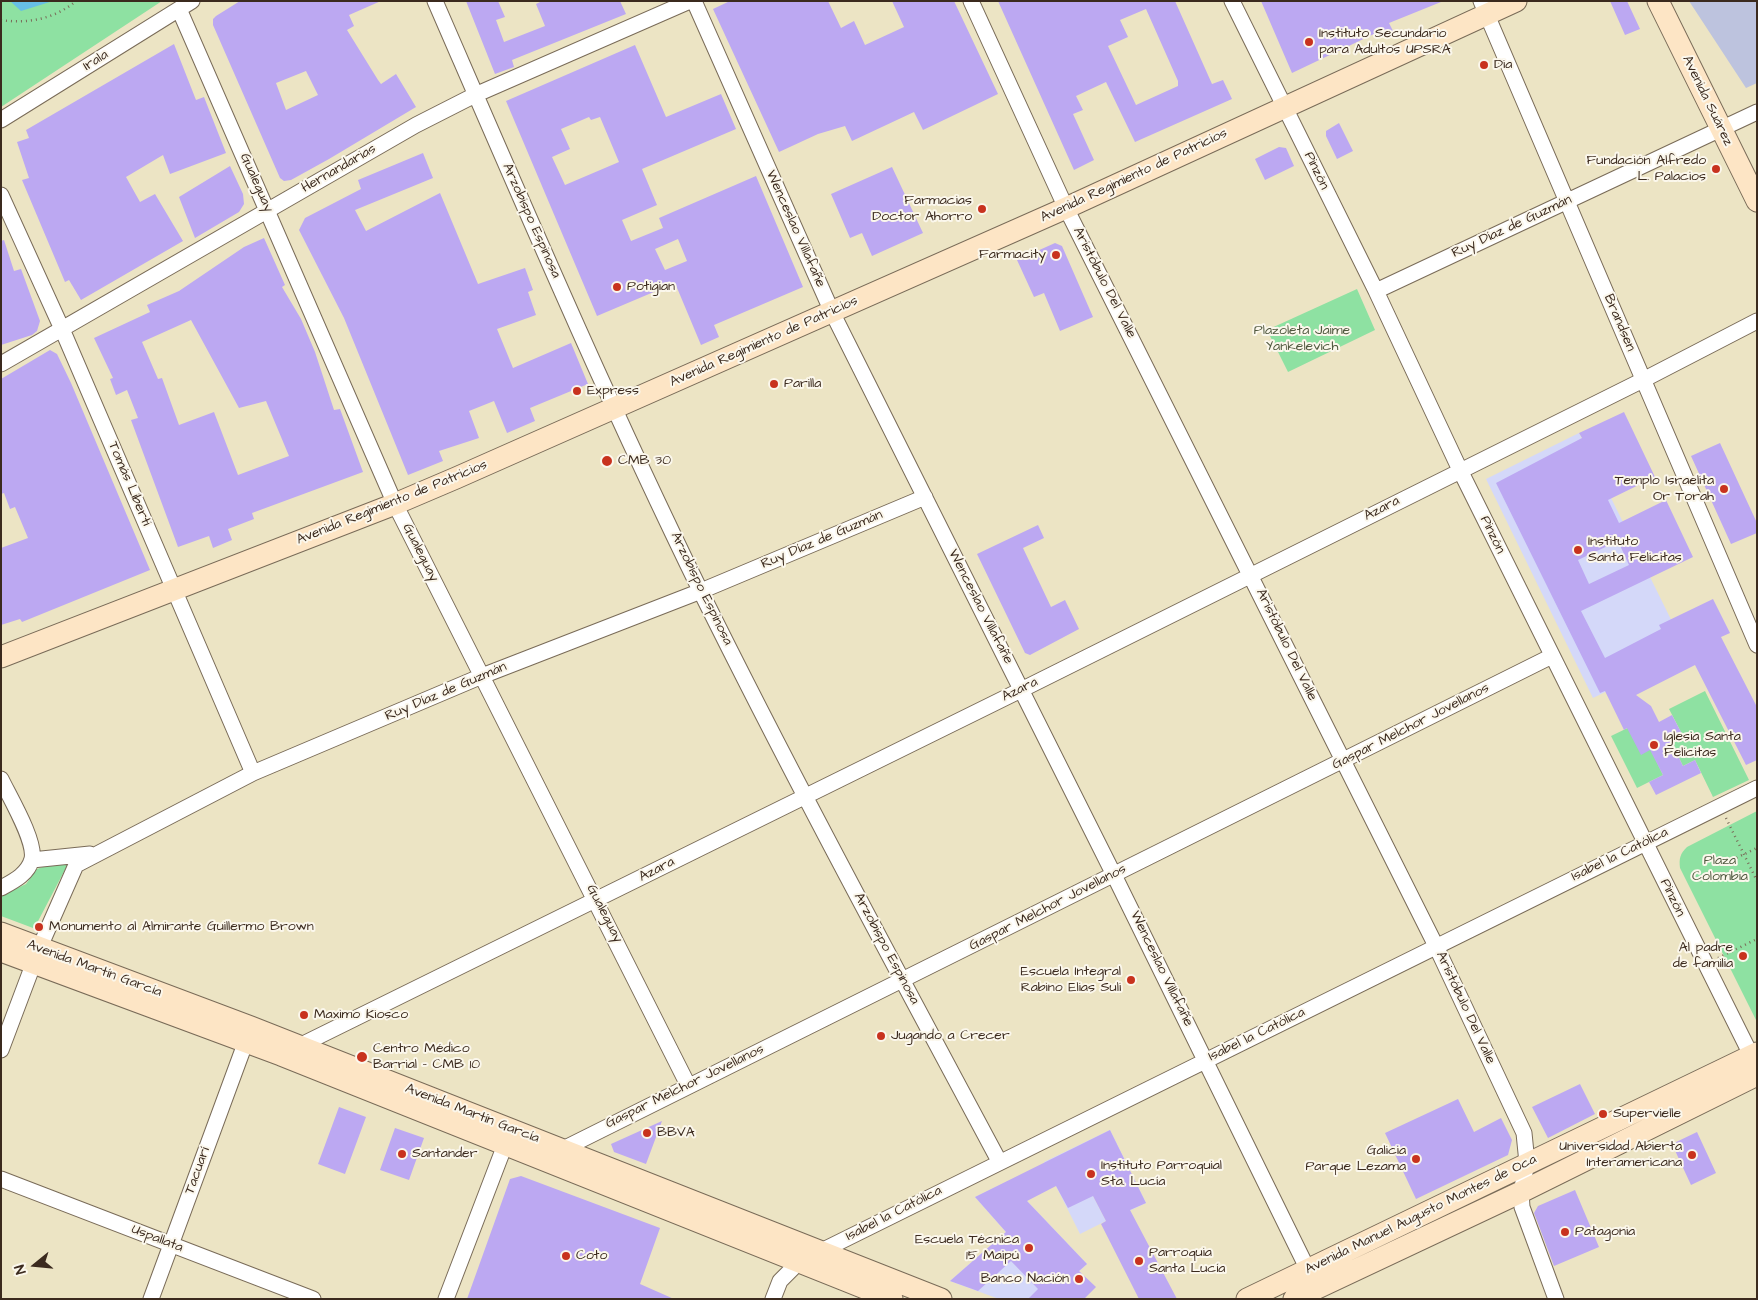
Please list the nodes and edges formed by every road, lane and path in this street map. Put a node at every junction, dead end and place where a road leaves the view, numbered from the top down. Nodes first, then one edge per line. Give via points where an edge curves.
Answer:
1 (76, 1) edge
2 (435, 1) edge
3 (690, 1) edge
4 (694, 1) edge
5 (971, 1) edge
6 (1232, 1) edge
7 (1516, 1) edge
8 (1658, 1) edge
9 (185, 5) edge
10 (1484, 8) edge
11 (1, 20) edge
12 (475, 95) junction
13 (1284, 106) junction
14 (1757, 112) edge
15 (1, 120) edge
16 (1721, 129) junction
17 (1, 196) edge
18 (1566, 201) junction
19 (1757, 201) edge
20 (1066, 208) junction
21 (268, 210) junction
22 (1376, 291) junction
23 (832, 312) junction
24 (1757, 321) edge
25 (62, 329) junction
26 (1, 364) edge
27 (1643, 380) junction
28 (614, 409) junction
29 (1460, 470) junction
30 (925, 497) junction
31 (395, 504) junction
32 (1251, 575) junction
33 (174, 589) junction
34 (701, 591) junction
35 (1757, 646) edge
36 (1552, 656) junction
37 (1, 657) edge
38 (482, 676) junction
39 (1021, 690) junction
40 (1343, 761) junction
41 (253, 773) junction
42 (1, 779) edge
43 (1757, 788) edge
44 (805, 797) junction
45 (1720, 806) junction
46 (1645, 843) junction
47 (1757, 848) edge
48 (99, 853) junction
49 (1744, 854) junction
50 (32, 860) junction
51 (1732, 860) dead end
52 (1114, 875) junction
53 (1757, 880) edge
54 (1, 888) edge
55 (597, 900) junction
56 (1, 933) edge
57 (1757, 939) edge
58 (1436, 946) junction
59 (1, 951) edge
60 (36, 956) junction
61 (1706, 965) junction
62 (903, 981) junction
63 (248, 1035) junction
64 (1, 1050) edge
65 (290, 1050) junction
66 (1206, 1060) junction
67 (1755, 1063) edge
68 (688, 1085) junction
69 (508, 1136) junction
70 (553, 1154) junction
71 (999, 1161) junction
72 (1527, 1163) junction
73 (1, 1179) edge
74 (1521, 1192) junction
75 (171, 1245) junction
76 (821, 1252) junction
77 (798, 1262) junction
78 (1312, 1278) junction
79 (151, 1299) edge
80 (313, 1299) edge
81 (446, 1299) edge
82 (773, 1299) edge
83 (892, 1299) edge
84 (941, 1299) edge
85 (1247, 1299) edge
86 (1294, 1299) edge
87 (1556, 1299) edge

1 - 11 path via 66,9 43,18 20,23
2 - 12 street, Arzobispo Espinosa
3 - 12 street, Hernandarias
4 - 23 street, Wenceslao Villafañe
5 - 20 street, Aristóbulo Del Valle
6 - 13 street, Pinzón
7 - 10 main road, Avenida Regimiento de Patricios
8 - 16 main road, Avenida Suárez
9 - 15 street, Irala
9 - 21 street, Gualeguay
10 - 13 main road, Avenida Regimiento de Patricios
10 - 18 street, Brandsen
12 - 21 street, Hernandarias
12 - 28 street, Arzobispo Espinosa
13 - 20 main road, Avenida Regimiento de Patricios
13 - 22 street, Pinzón
14 - 16 street, Ruy Díaz de Guzmán
16 - 18 street, Ruy Díaz de Guzmán
16 - 19 main road, Avenida Suárez
17 - 25 street, Tomás Liberti
18 - 22 street, Ruy Díaz de Guzmán
18 - 27 street, Brandsen
20 - 23 main road, Avenida Regimiento de Patricios
20 - 32 street, Aristóbulo Del Valle
21 - 25 street, Hernandarias
21 - 31 street, Gualeguay
22 - 29 street, Pinzón
23 - 28 main road, Avenida Regimiento de Patricios
23 - 30 street, Wenceslao Villafañe
24 - 27 street, Azara
25 - 26 street, Hernandarias
25 - 33 street, Tomás Liberti
27 - 29 street, Azara
27 - 35 street, Brandsen
28 - 31 main road, Avenida Regimiento de Patricios
28 - 34 street, Arzobispo Espinosa
29 - 32 street, Azara
29 - 36 street, Pinzón
30 - 34 street, Ruy Díaz de Guzmán
30 - 39 street, Wenceslao Villafañe
31 - 33 main road, Avenida Regimiento de Patricios
31 - 38 street, Gualeguay
32 - 39 street, Azara
32 - 40 street, Aristóbulo Del Valle
33 - 37 main road, Avenida Regimiento de Patricios
33 - 41 street, Tomás Liberti
34 - 38 street, Ruy Díaz de Guzmán
34 - 44 street, Arzobispo Espinosa
36 - 40 street, Gaspar Melchor Jovellanos
36 - 46 street, Pinzón
38 - 41 street, Ruy Díaz de Guzmán
38 - 55 street, Gualeguay
39 - 44 street, Azara
39 - 52 street, Wenceslao Villafañe
40 - 52 street, Gaspar Melchor Jovellanos
40 - 58 street, Aristóbulo Del Valle
41 - 48 street, Ruy Díaz de Guzmán
42 - 50 street via 30,842
43 - 45 street, Isabel la Católica
44 - 55 street, Azara
44 - 62 street, Arzobispo Espinosa
45 - 46 street, Isabel la Católica
45 - 49 path
46 - 58 street, Isabel la Católica
46 - 61 street, Pinzón
47 - 49 path
48 - 50 street
48 - 60 street, Ruy Díaz de Guzmán via 76,865
49 - 51 path
49 - 53 path
50 - 54 street via 20,877
52 - 62 street, Gaspar Melchor Jovellanos
52 - 66 street, Wenceslao Villafañe
55 - 65 street, Azara
55 - 68 street, Gualeguay
56 - 60 main road, Avenida Martín García
57 - 61 path
58 - 66 street, Isabel la Católica
58 - 72 street, Aristóbulo Del Valle via 1524,1133
59 - 60 main road, Avenida Martín García
60 - 63 main road, Avenida Martín García
60 - 64 street, Ruy Díaz de Guzmán
61 - 67 street, Pinzón
62 - 68 street, Gaspar Melchor Jovellanos
62 - 71 street, Arzobispo Espinosa
63 - 65 main road, Avenida Martín García
63 - 75 street, Tacuarí
65 - 69 main road, Avenida Martín García
66 - 71 street, Isabel la Católica
66 - 78 street, Wenceslao Villafañe
67 - 72 main road, Avenida Manuel Augusto Montes de Oca
67 - 74 main road, Avenida Manuel Augusto Montes de Oca
68 - 70 street, Gaspar Melchor Jovellanos
69 - 70 main road, Avenida Martín García
69 - 81 street
70 - 76 main road, Avenida Martín García
70 - 77 main road, Avenida Martín García
71 - 76 street, Isabel la Católica
72 - 74 street, Aristóbulo Del Valle
72 - 78 main road, Avenida Manuel Augusto Montes de Oca
73 - 75 street, Uspallata
74 - 78 main road, Avenida Manuel Augusto Montes de Oca
74 - 87 street, Aristóbulo Del Valle via 1526,1222
75 - 79 street, Tacuarí
75 - 80 street, Uspallata
76 - 77 street, Isabel la Católica
76 - 84 main road, Avenida Martín García
77 - 82 street, Isabel la Católica via 780,1281
77 - 83 main road, Avenida Martín García
78 - 85 main road, Avenida Manuel Augusto Montes de Oca
78 - 86 main road, Avenida Manuel Augusto Montes de Oca

